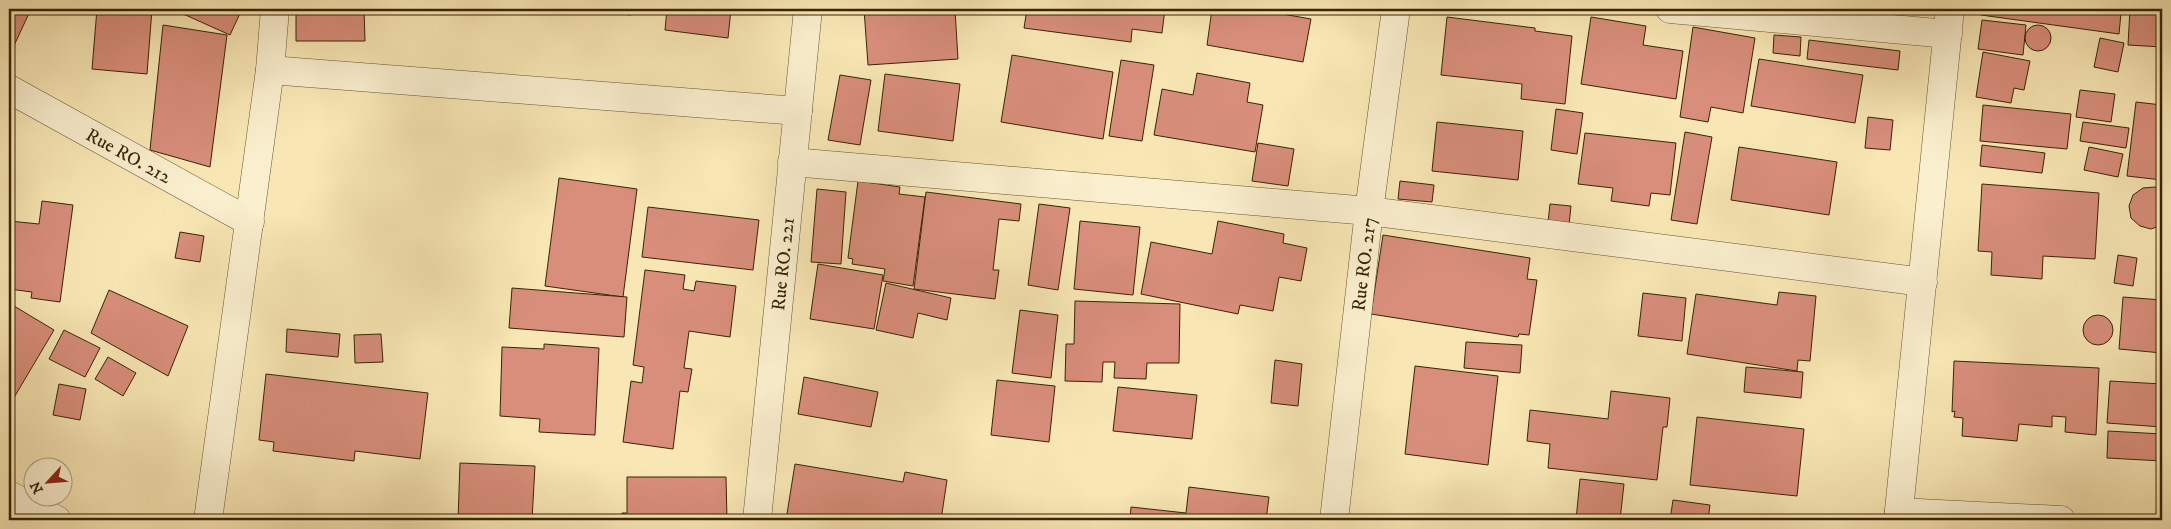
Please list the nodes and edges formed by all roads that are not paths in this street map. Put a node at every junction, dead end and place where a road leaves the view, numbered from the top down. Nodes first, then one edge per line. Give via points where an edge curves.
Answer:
1 (275, 9) edge
2 (808, 9) edge
3 (1396, 9) edge
4 (1670, 9) edge
5 (1949, 21) edge
6 (270, 70) junction
7 (9, 89) edge
8 (798, 112) junction
9 (792, 162) junction
10 (1369, 211) junction
11 (250, 222) junction
12 (1923, 282) junction
13 (9, 495) edge
14 (1899, 516) edge
15 (57, 520) edge
16 (208, 520) edge
17 (757, 520) edge
18 (1334, 520) edge
19 (2061, 520) edge

1 - 6 street
2 - 8 street, Rue RO. 221
3 - 10 street, Rue RO. 217
4 - 5 street
5 - 12 street
6 - 8 street
6 - 11 street
7 - 11 street, Rue RO. 212
8 - 9 street, Rue RO. 221
9 - 10 street
9 - 17 street, Rue RO. 221
10 - 12 street
10 - 18 street, Rue RO. 217
11 - 16 street
12 - 14 street
13 - 15 street
14 - 19 street

